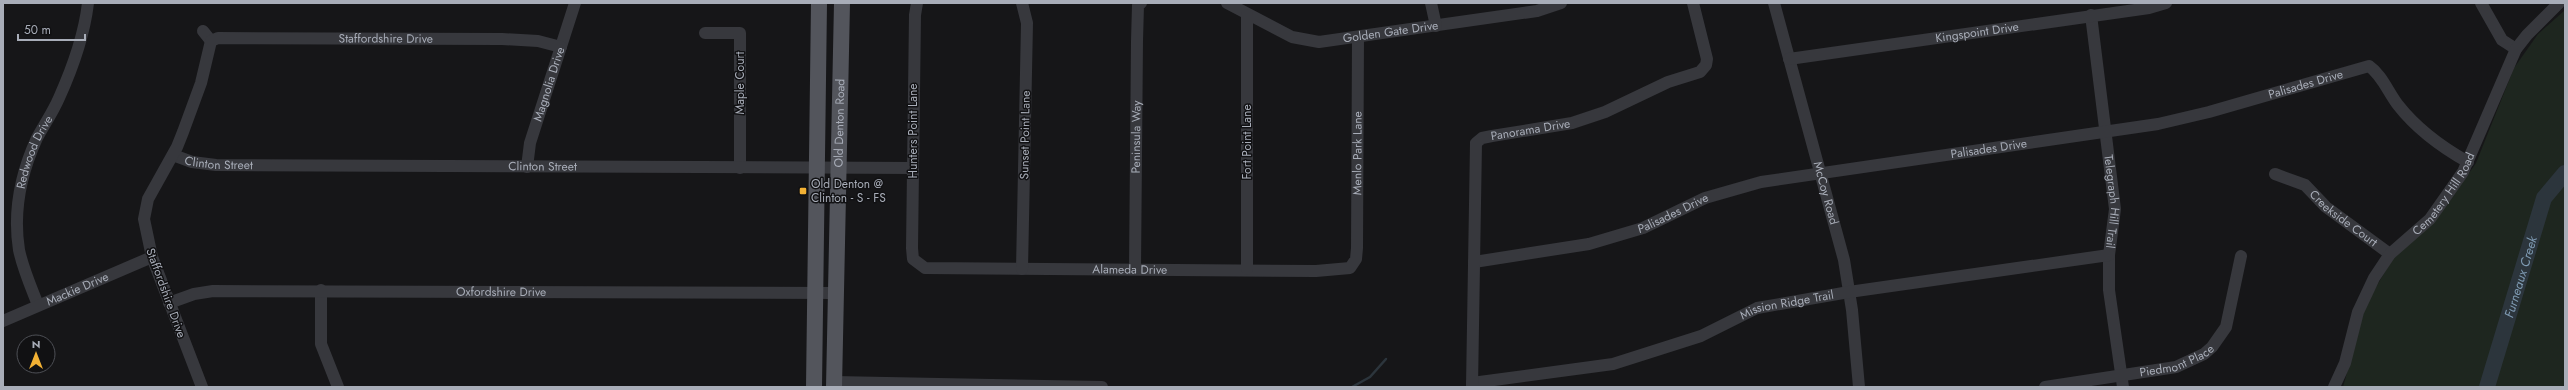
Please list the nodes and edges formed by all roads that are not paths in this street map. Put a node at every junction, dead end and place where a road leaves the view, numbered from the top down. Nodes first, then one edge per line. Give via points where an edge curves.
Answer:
1 (88, 3) edge
2 (575, 3) edge
3 (819, 3) edge
4 (842, 3) edge
5 (917, 3) edge
6 (1022, 3) edge
7 (1227, 3) edge
8 (1431, 3) edge
9 (1561, 3) edge
10 (1693, 3) edge
11 (1774, 3) edge
12 (2166, 3) edge
13 (2481, 3) edge
14 (2559, 3) edge
15 (1140, 4) edge
16 (1247, 15) junction
17 (2091, 16) junction
18 (1436, 26) junction
19 (203, 31) dead end
20 (705, 32) dead end
21 (1358, 37) junction
22 (211, 41) junction
23 (561, 47) junction
24 (2516, 49) junction
25 (1788, 59) junction
26 (2105, 132) junction
27 (173, 155) junction
28 (2468, 162) junction
29 (527, 167) junction
30 (740, 168) junction
31 (817, 168) junction
32 (838, 168) junction
33 (913, 168) junction
34 (1819, 173) junction
35 (2275, 174) dead end
36 (2390, 254) junction
37 (2110, 255) junction
38 (2241, 256) dead end
39 (152, 257) junction
40 (913, 259) joint
41 (1474, 262) junction
42 (1350, 268) joint
43 (1022, 269) junction
44 (1135, 269) junction
45 (1247, 269) junction
46 (321, 290) junction
47 (1849, 292) junction
48 (815, 293) junction
49 (836, 293) junction
50 (169, 303) junction
51 (38, 305) junction
52 (3, 321) edge
53 (2122, 382) edge
54 (834, 385) edge
55 (1472, 385) edge
56 (992, 386) edge
57 (202, 387) edge
58 (338, 387) edge
59 (814, 387) edge
60 (1102, 387) edge
61 (1859, 387) edge
62 (2045, 387) edge
63 (2334, 387) edge

1 - 51 street, Redwood Drive via 84,30 73,64 22,177 18,204 19,250
2 - 23 street, Magnolia Drive
3 - 31 main road, Old Denton Road
4 - 32 main road, Old Denton Road
5 - 33 street, Hunters Point Lane via 914,15
6 - 43 street, Sunset Point Lane via 1027,23
7 - 16 street, Golden Gate Drive
8 - 18 street
9 - 18 street, Golden Gate Drive via 1537,11
10 - 41 street, Panorama Drive via 1708,59 1700,72 1668,82 1605,112 1572,123 1482,138 1476,143
11 - 25 street, McCoy Road
12 - 17 street, Kingspoint Drive via 2149,8
13 - 24 street via 2502,40
14 - 24 street, Cemetery Hill Road
15 - 44 street, Peninsula Way
16 - 21 street, Golden Gate Drive via 1303,40 1319,42
16 - 45 street, Fort Point Lane
17 - 25 street, Kingspoint Drive
17 - 26 street, Telegraph Hill Trail
18 - 21 street, Golden Gate Drive
19 - 22 street
20 - 30 street, Maple Court via 740,33
21 - 42 street, Menlo Park Lane via 1357,248 1356,259
22 - 23 street, Staffordshire Drive via 218,38 502,39 538,41
22 - 27 street, Staffordshire Drive via 201,83
23 - 29 street, Magnolia Drive via 530,143
24 - 28 street, Cemetery Hill Road
25 - 34 street, McCoy Road
26 - 28 street, Palisades Drive via 2158,124 2209,112 2369,66 2378,72 2399,106 2413,120 2439,143
26 - 34 street, Palisades Drive
26 - 37 street, Telegraph Hill Trail via 2115,209
27 - 29 street, Clinton Street via 192,162 216,166
27 - 39 street, Staffordshire Drive via 148,199 144,212
28 - 36 street, Cemetery Hill Road via 2443,204
29 - 30 street, Clinton Street
30 - 31 street, Clinton Street
31 - 32 street, Clinton Street
31 - 48 main road, Old Denton Road
32 - 33 street, Clinton Street
32 - 49 main road, Old Denton Road
33 - 40 street, Hunters Point Lane
34 - 41 street, Palisades Drive via 1761,182 1725,191 1643,228 1589,244
34 - 47 street, McCoy Road via 1844,260
35 - 36 street, Creekside Court via 2305,185 2326,207
36 - 63 street, Cemetery Hill Road via 2374,278 2358,312 2345,363
37 - 47 street, Mission Ridge Trail
37 - 53 street, Telegraph Hill Trail via 2109,290
38 - 53 street, Piedmont Place via 2231,314 2222,335 2212,346 2182,365
39 - 50 street, Staffordshire Drive
39 - 51 street, Mackie Drive
40 - 43 street, Alameda Drive via 925,268
41 - 55 street, Panorama Drive
42 - 45 street, Alameda Drive via 1316,271
43 - 44 street, Alameda Drive
44 - 45 street, Alameda Drive
46 - 48 street, Oxfordshire Drive
46 - 50 street, Oxfordshire Drive via 213,291 194,294
46 - 58 street via 321,344
47 - 55 street, Mission Ridge Trail via 1757,308 1701,336 1613,364
47 - 61 street, McCoy Road
48 - 49 street, Oxfordshire Drive
48 - 59 main road, Old Denton Road
49 - 54 main road, Old Denton Road
50 - 57 street, Staffordshire Drive
51 - 52 street, Mackie Drive
53 - 62 street, Piedmont Place
54 - 56 street
56 - 60 street

